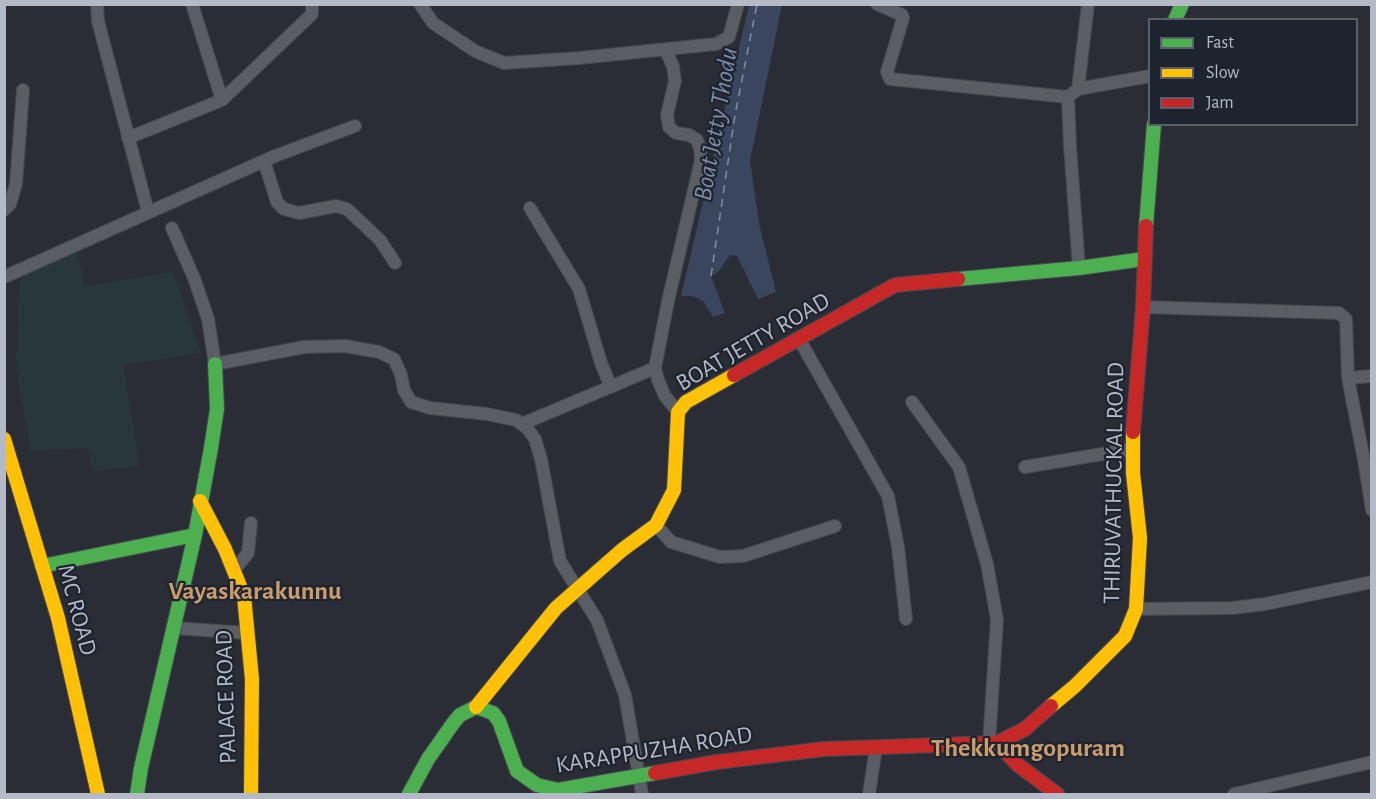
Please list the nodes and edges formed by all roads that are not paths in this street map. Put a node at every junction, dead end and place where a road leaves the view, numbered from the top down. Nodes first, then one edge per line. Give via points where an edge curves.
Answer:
1 (97, 4) edge
2 (192, 4) edge
3 (312, 4) edge
4 (420, 4) edge
5 (738, 4) edge
6 (878, 4) edge
7 (1088, 4) edge
8 (1182, 4) edge
9 (905, 11) edge
10 (1176, 18) edge
11 (666, 51) junction
12 (1148, 76) edge
13 (23, 90) dead end
14 (1073, 93) junction
15 (222, 100) junction
16 (355, 126) dead end
17 (1154, 126) edge
18 (128, 138) junction
19 (264, 160) junction
20 (530, 208) dead end
21 (4, 210) edge
22 (148, 212) junction
23 (172, 228) dead end
24 (1144, 259) junction
25 (395, 263) dead end
26 (1079, 268) junction
27 (4, 277) edge
28 (1143, 307) junction
29 (799, 339) junction
30 (215, 364) junction
31 (655, 368) junction
32 (1371, 376) edge
33 (1348, 378) junction
34 (611, 387) junction
35 (912, 402) dead end
36 (678, 412) junction
37 (522, 424) junction
38 (4, 438) edge
39 (1132, 449) junction
40 (1025, 467) dead end
41 (201, 501) junction
42 (1371, 510) edge
43 (251, 523) dead end
44 (656, 525) junction
45 (835, 526) dead end
46 (195, 535) junction
47 (42, 566) junction
48 (234, 570) junction
49 (1371, 582) edge
50 (578, 590) junction
51 (1136, 609) junction
52 (906, 619) dead end
53 (174, 627) junction
54 (247, 633) junction
55 (476, 707) junction
56 (993, 743) junction
57 (876, 747) junction
58 (1371, 762) edge
59 (640, 777) junction
60 (547, 792) edge
61 (98, 795) edge
62 (137, 795) edge
63 (250, 795) edge
64 (409, 795) edge
65 (642, 795) edge
66 (868, 795) edge
67 (1057, 795) edge
68 (1234, 795) edge

1 - 18 street
2 - 15 street
3 - 15 street via 312,14
4 - 11 street via 433,23 474,51 504,63
5 - 11 street via 729,37 716,44
6 - 9 street
7 - 14 street
8 - 10 main road
9 - 14 street via 887,72 890,79
11 - 31 street via 674,66 675,81 667,115 669,127 697,140 701,160
12 - 14 street
13 - 21 street via 16,184
14 - 26 street via 1070,146
15 - 18 street
16 - 19 street
17 - 24 main road, THIRUVATHUCKAL ROAD
18 - 22 street
19 - 22 street
19 - 25 street via 277,201 284,210 299,213 336,206 347,209 380,240
20 - 34 street via 579,289
22 - 27 street
23 - 30 street via 208,319
24 - 26 main road, BOAT JETTY ROAD
24 - 28 main road, THIRUVATHUCKAL ROAD
26 - 29 main road, BOAT JETTY ROAD via 895,285
28 - 33 street via 1339,313 1346,318
28 - 39 main road, THIRUVATHUCKAL ROAD
29 - 36 main road, BOAT JETTY ROAD via 686,402
29 - 52 street via 888,496
30 - 37 street via 304,347 345,346 379,352 394,359 411,402 487,414
30 - 41 main road via 217,409
31 - 34 street
31 - 36 street via 665,396
32 - 33 street
33 - 42 street
34 - 37 street
35 - 56 street via 959,467 987,564 997,619
36 - 44 main road, BOAT JETTY ROAD via 674,490
37 - 50 street via 535,440 560,561
38 - 47 main road, MC ROAD
39 - 40 street
39 - 51 main road, THIRUVATHUCKAL ROAD via 1140,538
41 - 46 main road
41 - 48 main road, PALACE ROAD
43 - 48 street via 249,553
44 - 45 street via 671,542 720,557 742,556
44 - 50 main road, BOAT JETTY ROAD
46 - 47 main road
46 - 53 main road
47 - 61 main road, MC ROAD via 67,654
48 - 54 main road, PALACE ROAD via 244,596
49 - 51 street via 1232,608
50 - 55 main road, BOAT JETTY ROAD via 556,608
50 - 59 street via 597,620 625,695
51 - 56 main road, THIRUVATHUCKAL ROAD via 1125,636 1092,670 1025,729
53 - 54 street
53 - 62 main road
54 - 63 main road, PALACE ROAD via 252,679
55 - 60 main road, KARAPPUZHA ROAD via 493,713 518,771
55 - 64 main road via 454,722
56 - 57 main road, KARAPPUZHA ROAD
56 - 67 main road
57 - 59 main road, KARAPPUZHA ROAD via 758,757
57 - 66 street
58 - 68 street
59 - 60 main road, KARAPPUZHA ROAD
59 - 65 street

